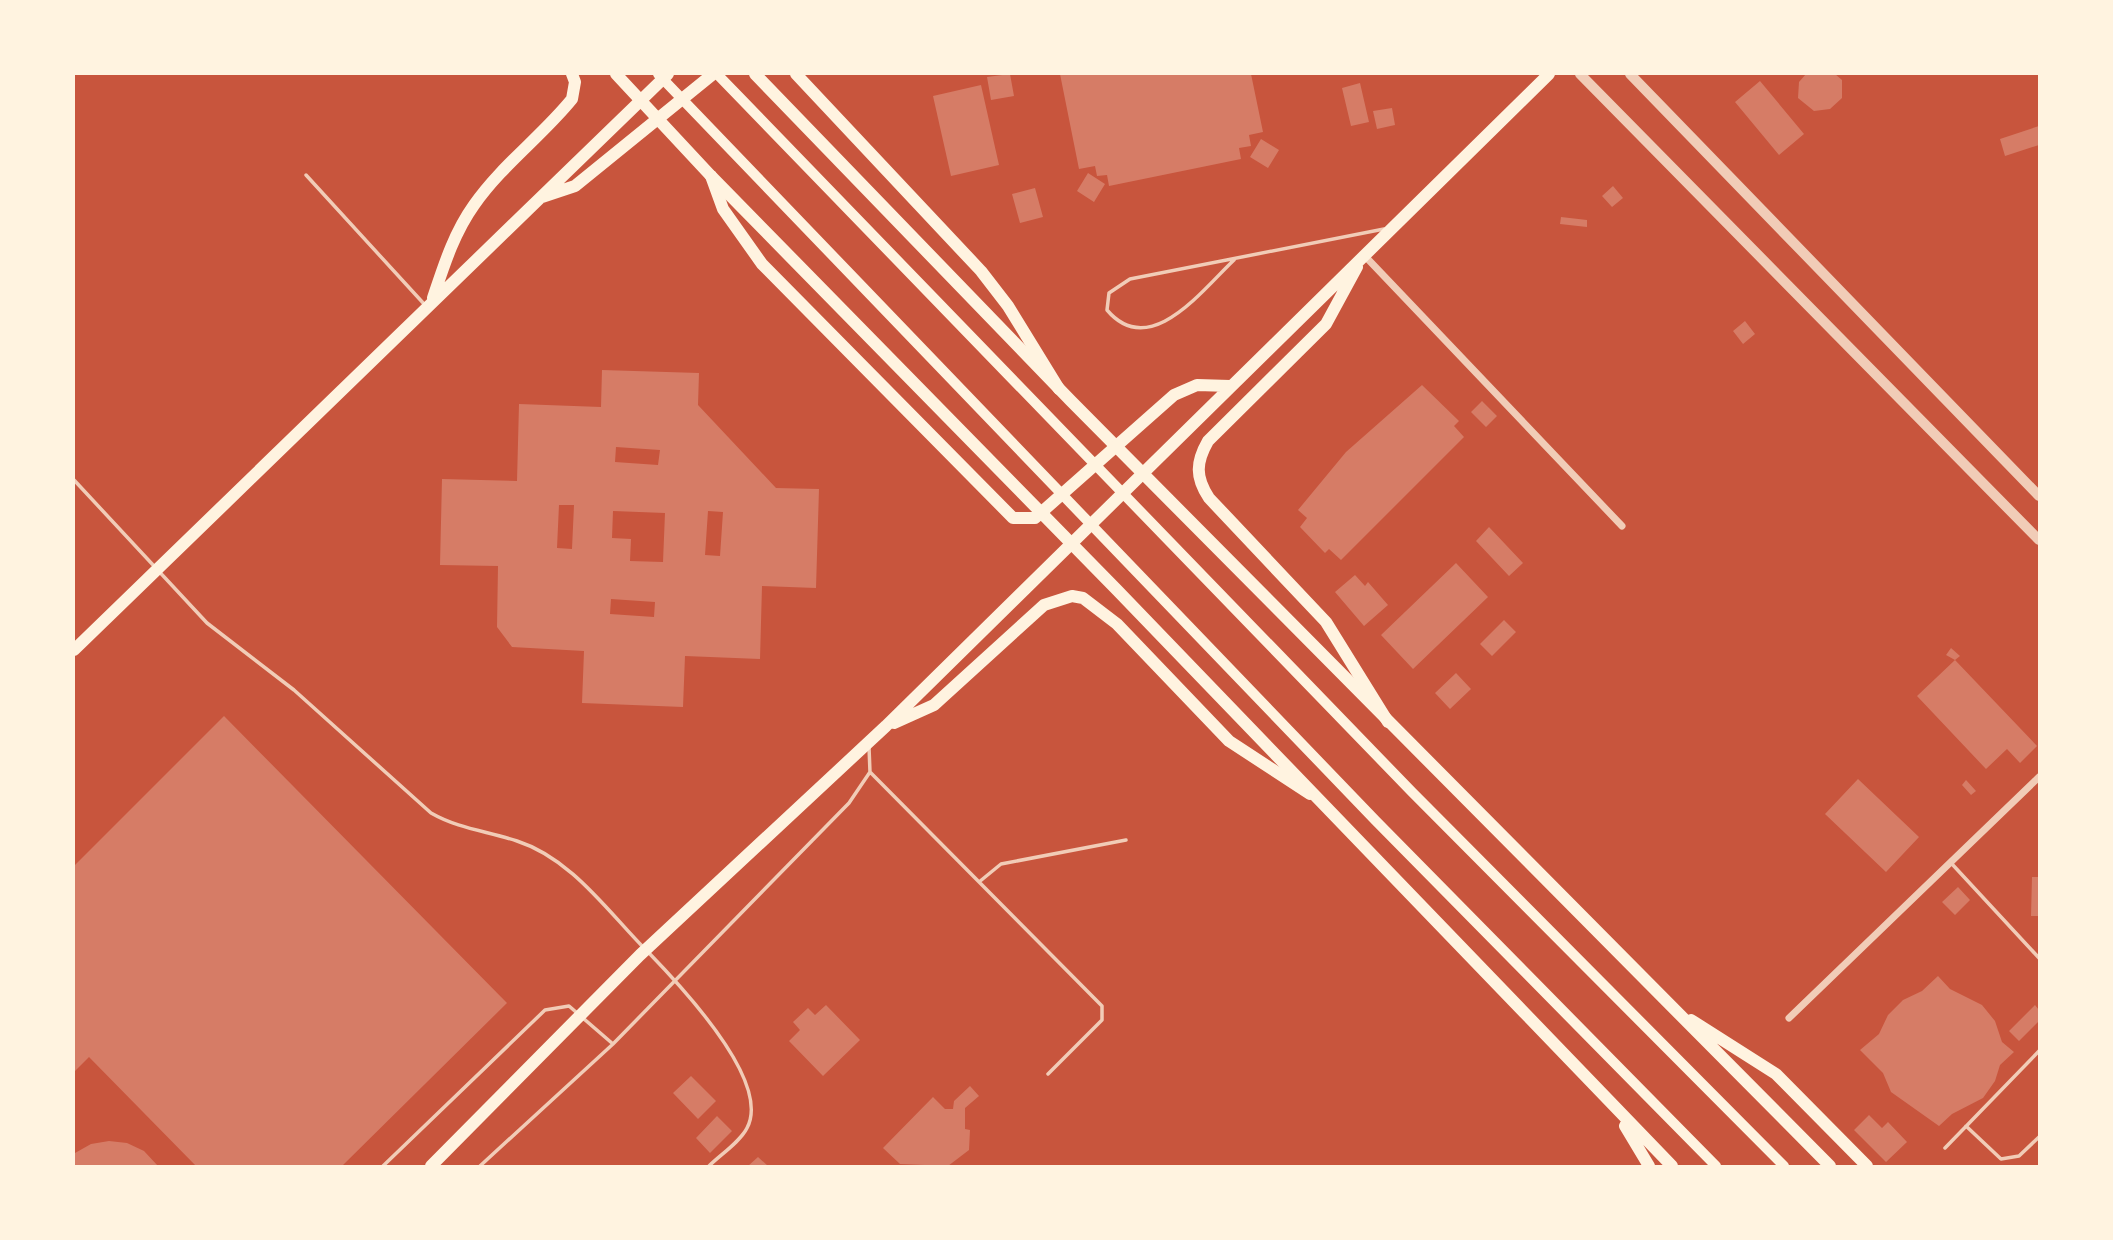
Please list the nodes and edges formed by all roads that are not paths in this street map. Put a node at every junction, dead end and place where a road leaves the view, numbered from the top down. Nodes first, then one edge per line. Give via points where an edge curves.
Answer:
1 (572, 74) edge
2 (616, 74) edge
3 (658, 74) edge
4 (668, 74) edge
5 (715, 74) edge
6 (755, 74) edge
7 (796, 74) edge
8 (1549, 74) edge
9 (1580, 74) edge
10 (1630, 74) edge
11 (708, 172) junction
12 (306, 175) dead end
13 (539, 198) junction
14 (1393, 228) junction
15 (1364, 255) junction
16 (1234, 260) junction
17 (429, 305) junction
18 (1230, 386) junction
19 (1059, 389) junction
20 (74, 480) edge
21 (2039, 496) edge
22 (1622, 526) dead end
23 (2039, 540) edge
24 (74, 650) edge
25 (1388, 722) junction
26 (886, 726) junction
27 (869, 742) junction
28 (870, 772) junction
29 (2039, 776) edge
30 (1310, 794) junction
31 (1126, 840) dead end
32 (1950, 862) junction
33 (979, 882) junction
34 (2039, 958) edge
35 (676, 981) junction
36 (1672, 1007) junction
37 (1789, 1018) dead end
38 (613, 1044) junction
39 (2039, 1051) edge
40 (1048, 1074) dead end
41 (1614, 1108) junction
42 (1966, 1126) junction
43 (2039, 1137) edge
44 (1945, 1148) dead end
45 (383, 1167) edge
46 (430, 1167) edge
47 (480, 1167) edge
48 (709, 1167) edge
49 (1649, 1167) edge
50 (1672, 1167) edge
51 (1716, 1167) edge
52 (1784, 1167) edge
53 (1830, 1167) edge
54 (1867, 1167) edge

1 - 17 main road via 572,99 473,205 452,242
2 - 11 main road
3 - 51 main road
4 - 13 main road
5 - 13 main road via 575,186
5 - 52 main road via 1634,1020
6 - 19 main road
7 - 19 main road via 981,271
8 - 14 main road
9 - 23 street
10 - 21 street
11 - 18 main road via 723,209 762,264 1013,518 1035,518 1174,395 1197,385
11 - 30 main road
12 - 17 lane
13 - 17 main road
14 - 15 main road
14 - 16 lane
15 - 18 main road
15 - 22 street
15 - 25 main road via 1326,324 1208,441 1197,470 1209,498 1310,603 1347,653
16 - 16 lane via 1130,279 1109,293 1107,310 1115,320 1135,329 1156,326 1179,312
17 - 24 main road
18 - 26 main road
19 - 25 main road
20 - 35 lane via 207,623 294,690 431,813 452,825 517,841 564,865
25 - 36 main road
26 - 27 main road
26 - 30 main road via 934,705 1035,611 1072,596 1094,604 1117,624 1206,719 1261,765
27 - 28 lane
27 - 46 main road via 640,955
28 - 33 lane
28 - 35 lane via 849,803
29 - 32 street
30 - 41 main road
31 - 33 lane via 1001,864
32 - 34 lane
32 - 37 street
33 - 40 lane via 1102,1006 1102,1020
35 - 38 lane
35 - 48 lane via 734,1055 748,1091 747,1128
36 - 53 main road
36 - 54 main road via 1776,1074
38 - 45 lane via 569,1006 545,1010
38 - 47 lane
39 - 42 lane
41 - 49 main road
41 - 50 main road
42 - 43 lane via 2001,1158 2019,1156
42 - 44 lane

